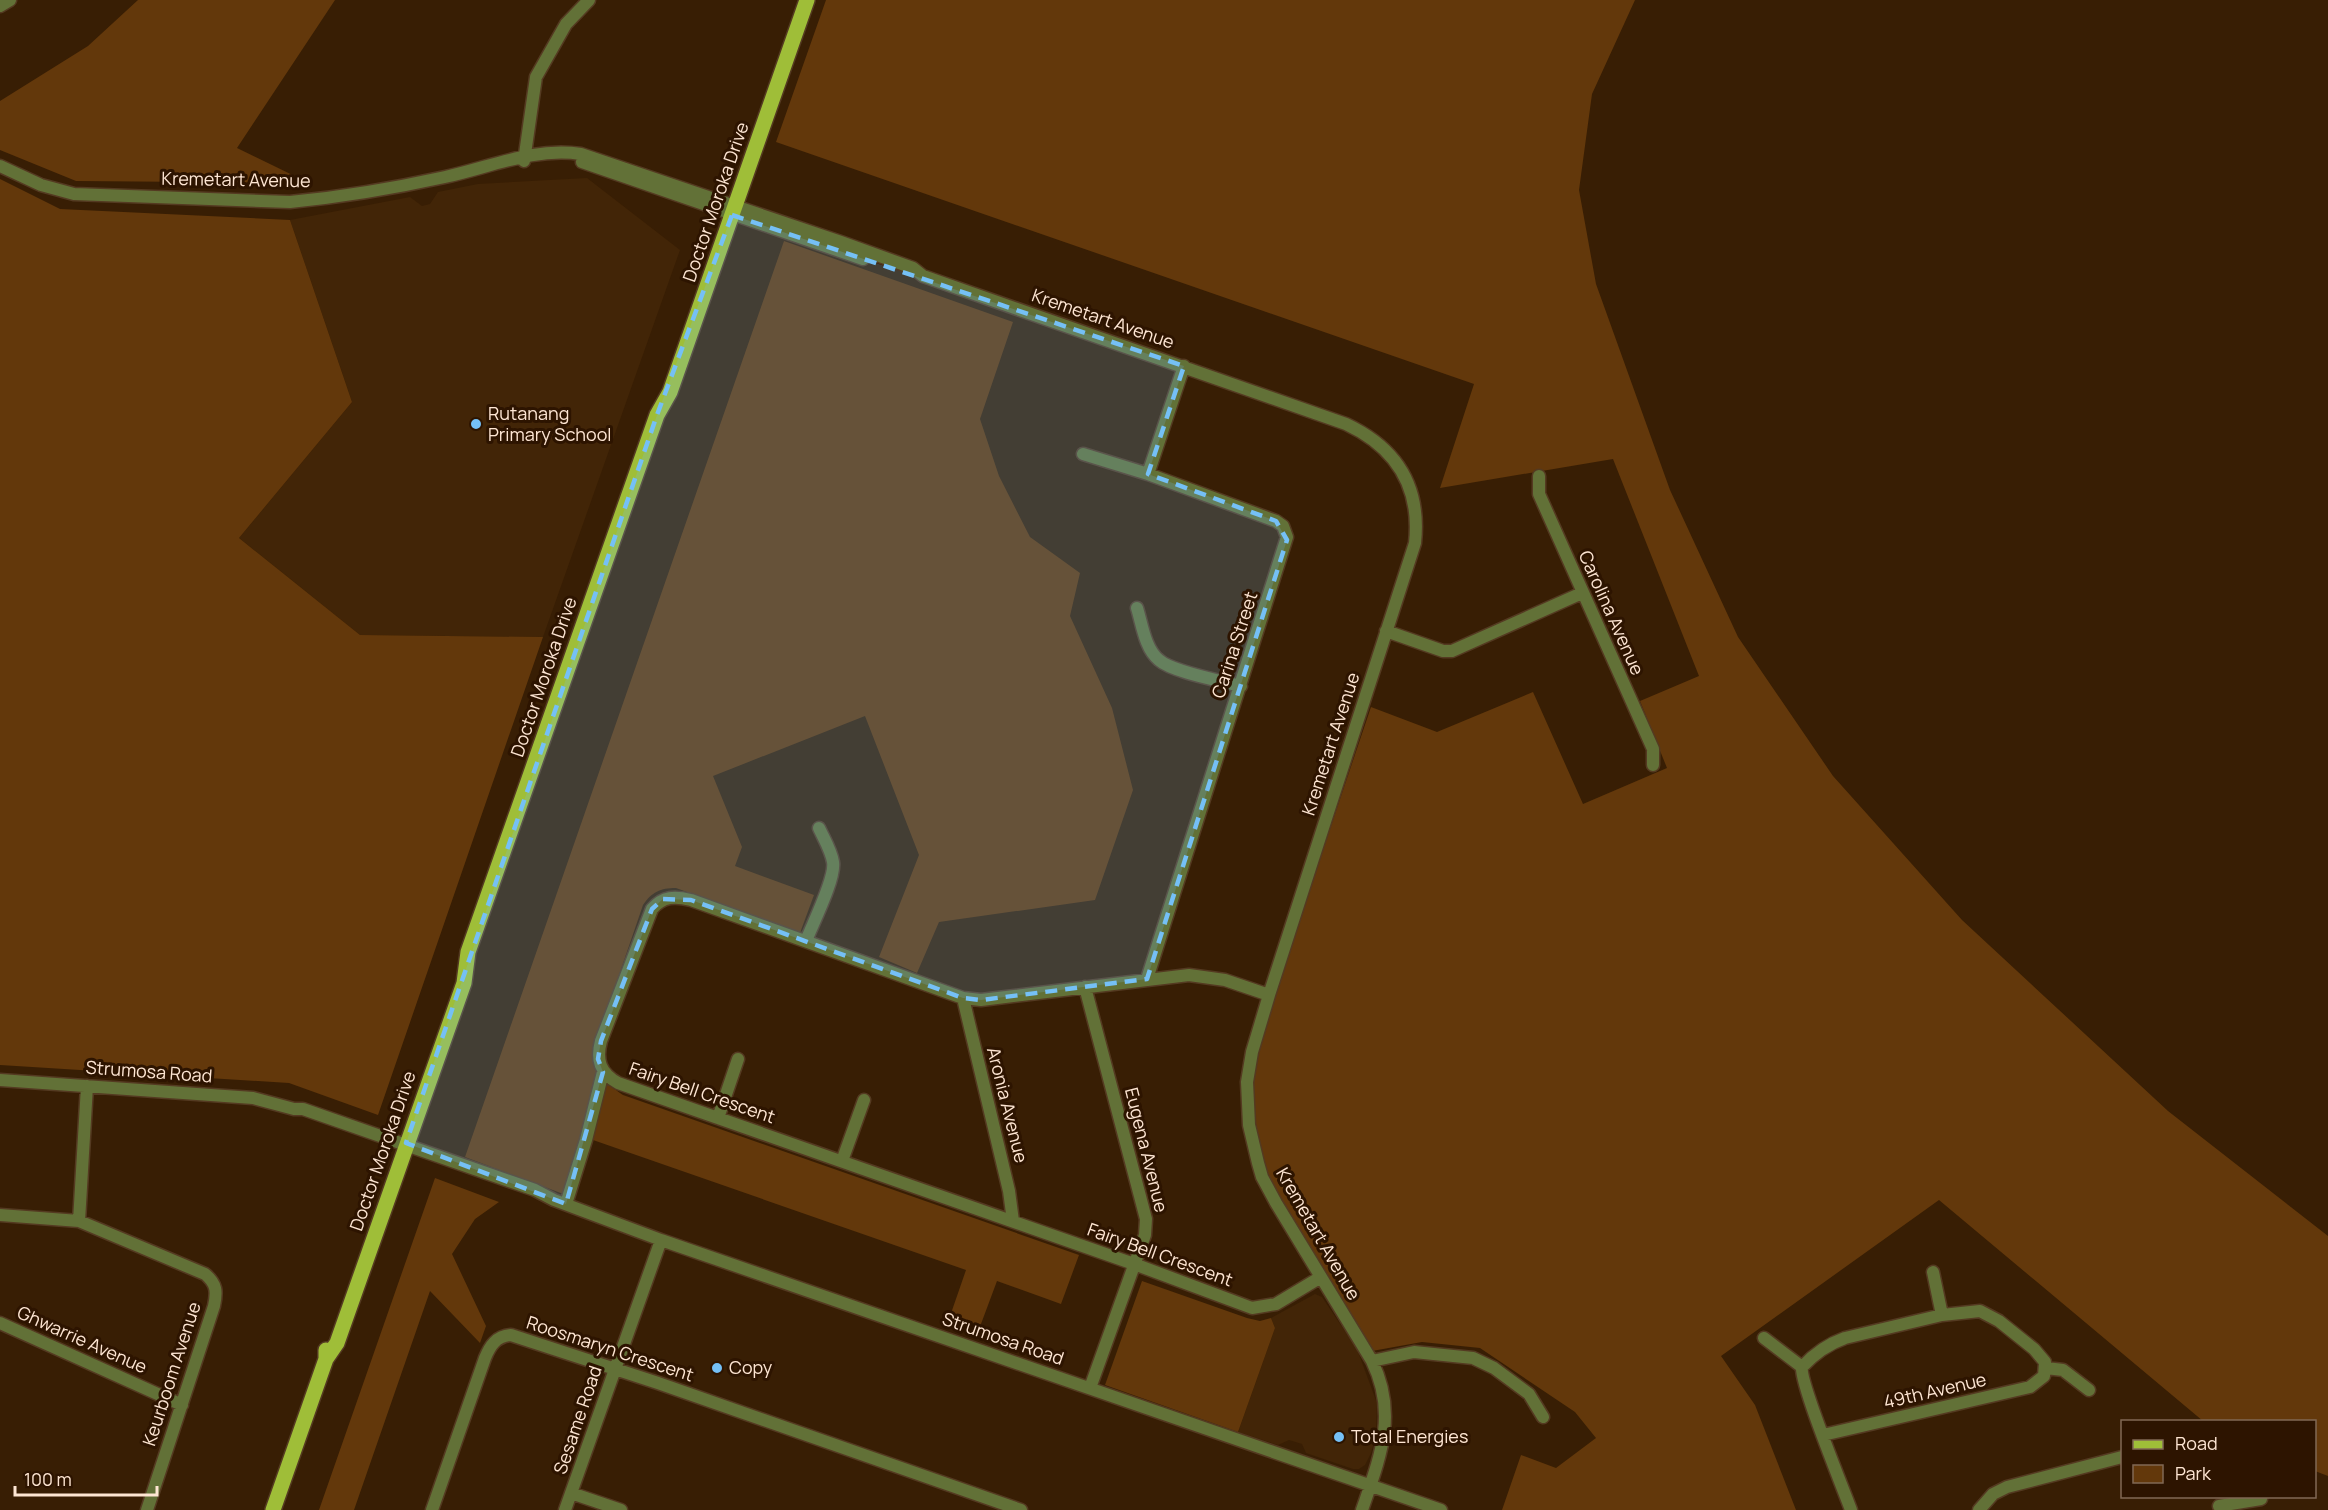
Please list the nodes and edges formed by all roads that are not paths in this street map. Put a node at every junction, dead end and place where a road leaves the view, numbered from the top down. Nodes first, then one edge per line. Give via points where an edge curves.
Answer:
1 (10, 0) edge
2 (589, 0) edge
3 (798, 0) edge
4 (807, 0) edge
5 (0, 6) edge
6 (523, 159) junction
7 (0, 166) edge
8 (729, 209) junction
9 (1184, 366) junction
10 (1083, 454) dead end
11 (1148, 474) junction
12 (1539, 476) dead end
13 (1582, 593) junction
14 (1137, 608) dead end
15 (1386, 632) junction
16 (1241, 686) junction
17 (1653, 765) dead end
18 (819, 828) dead end
19 (806, 941) junction
20 (1147, 979) junction
21 (1085, 987) junction
22 (1269, 994) junction
23 (963, 998) junction
24 (738, 1059) dead end
25 (603, 1072) junction
26 (0, 1080) edge
27 (87, 1086) junction
28 (864, 1100) dead end
29 (718, 1118) junction
30 (400, 1146) junction
31 (842, 1161) junction
32 (560, 1202) junction
33 (0, 1215) edge
34 (79, 1221) junction
35 (1012, 1221) junction
36 (661, 1240) junction
37 (1134, 1264) junction
38 (1933, 1272) dead end
39 (1321, 1277) junction
40 (1942, 1316) junction
41 (0, 1323) edge
42 (1764, 1338) dead end
43 (1372, 1361) junction
44 (1802, 1367) junction
45 (2046, 1368) junction
46 (614, 1369) junction
47 (1090, 1388) junction
48 (2089, 1390) dead end
49 (182, 1405) junction
50 (1543, 1417) dead end
51 (1823, 1435) junction
52 (2121, 1457) edge
53 (1371, 1485) junction
54 (571, 1492) junction
55 (2261, 1499) dead end
56 (2216, 1504) edge
57 (147, 1510) edge
58 (273, 1510) edge
59 (432, 1510) edge
60 (565, 1510) edge
61 (621, 1510) edge
62 (1021, 1510) edge
63 (1362, 1510) edge
64 (1441, 1510) edge
65 (1851, 1510) edge
66 (1979, 1510) edge

1 - 5 street
2 - 6 street via 566,24 536,77
3 - 8 main road, Doctor Moroka Drive
4 - 8 main road, Doctor Moroka Drive
6 - 7 street, Kremetart Avenue via 445,177 290,202 74,194 41,185
6 - 8 street, Kremetart Avenue via 578,161
8 - 9 street, Kremetart Avenue via 908,266 923,276
8 - 30 main road, Doctor Moroka Drive via 659,398 657,415 468,952 458,971
9 - 11 street
9 - 15 street, Kremetart Avenue via 1346,424 1369,436 1390,455 1414,498 1416,528
10 - 11 street, Carina Street
11 - 16 street, Carina Street via 1276,521 1285,529 1287,540
12 - 13 street, Carolina Avenue via 1539,494
13 - 15 street via 1452,651
13 - 17 street, Carolina Avenue via 1653,749
14 - 16 street via 1158,660
15 - 22 street, Kremetart Avenue
16 - 20 street, Carina Street
18 - 19 street via 834,868
19 - 23 street, Fairy Bell Crescent
19 - 25 street, Fairy Bell Crescent via 685,898 670,897 658,903 652,909 601,1041 598,1059
20 - 21 street, Fairy Bell Crescent
20 - 22 street, Fairy Bell Crescent via 1206,976
21 - 23 street, Fairy Bell Crescent via 981,1000
21 - 37 street, Eugena Avenue via 1144,1210 1144,1234
22 - 39 street, Kremetart Avenue via 1247,1082 1249,1125 1262,1177
23 - 35 street, Aronia Avenue via 1009,1191
24 - 29 street
25 - 29 street, Fairy Bell Crescent via 618,1083
25 - 32 street via 586,1140
26 - 27 street, Strumosa Road
27 - 30 street, Strumosa Road via 253,1098
27 - 34 street
28 - 31 street
29 - 31 street, Fairy Bell Crescent
30 - 32 street, Strumosa Road via 535,1190
30 - 58 main road, Doctor Moroka Drive via 327,1343 326,1359
31 - 35 street, Fairy Bell Crescent
32 - 36 street, Strumosa Road
33 - 34 street
34 - 49 street, Keurboom Avenue via 205,1274 214,1283 213,1306
35 - 37 street, Fairy Bell Crescent
36 - 46 street, Sesame Road
36 - 47 street, Strumosa Road
37 - 39 street, Fairy Bell Crescent via 1252,1308 1275,1304
37 - 47 street, Eugena Avenue
38 - 40 street
39 - 43 street, Kremetart Avenue
40 - 44 street via 1836,1341
40 - 45 street via 1980,1311 1992,1316 2034,1349
41 - 49 street, Ghwarrie Avenue
42 - 44 street
43 - 50 street via 1414,1352 1473,1358 1494,1368 1529,1395
43 - 53 street, Kremetart Avenue via 1386,1407 1385,1431
44 - 51 street via 1802,1379
45 - 48 street via 2063,1370
45 - 51 street, 49th Avenue via 2044,1376 2030,1387
46 - 54 street, Sesame Road
46 - 59 street, Roosmaryn Crescent via 511,1335 499,1338 485,1358
46 - 62 street, Roosmaryn Crescent
47 - 53 street, Strumosa Road
49 - 57 street, Keurboom Avenue
51 - 65 street
52 - 66 street via 2007,1487 1993,1494
53 - 63 street, Kremetart Avenue
53 - 64 street, Strumosa Road
54 - 60 street, Sesame Road
54 - 61 street
55 - 56 street

